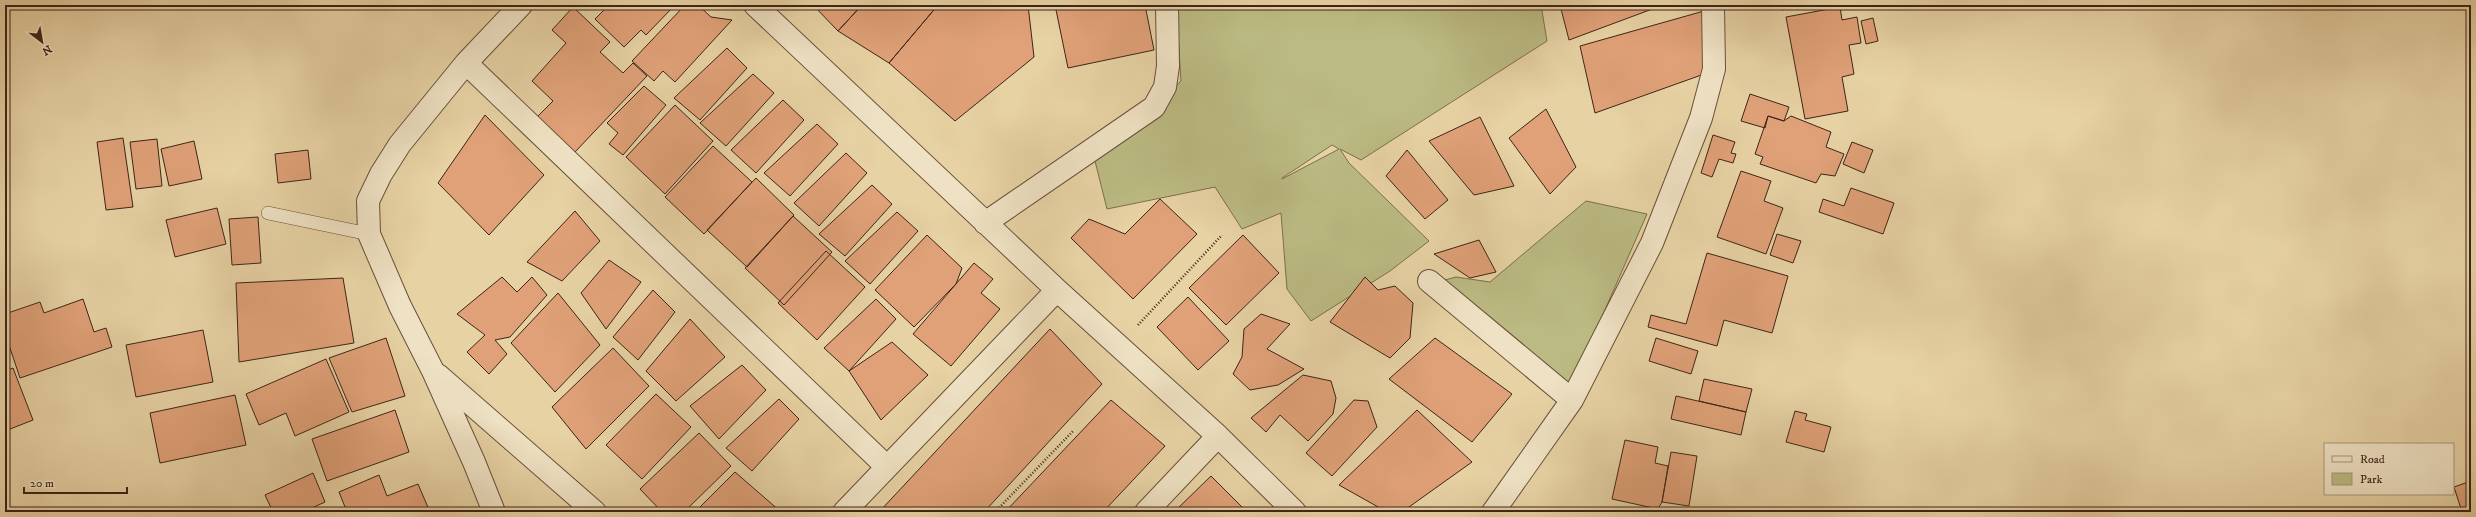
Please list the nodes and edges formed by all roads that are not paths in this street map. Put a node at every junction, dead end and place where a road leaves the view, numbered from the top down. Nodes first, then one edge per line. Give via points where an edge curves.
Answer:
1 (522, 5) edge
2 (755, 5) edge
3 (1166, 5) edge
4 (1713, 5) edge
5 (466, 63) junction
6 (268, 213) dead end
7 (985, 223) junction
8 (369, 234) junction
9 (1429, 281) dead end
10 (1057, 290) junction
11 (433, 370) junction
12 (1572, 400) junction
13 (1218, 436) junction
14 (887, 467) junction
15 (494, 512) edge
16 (595, 512) edge
17 (844, 512) edge
18 (1146, 512) edge
19 (1295, 512) edge
20 (1493, 512) edge

1 - 5 street
2 - 7 street
3 - 7 street via 1168,66 1165,87 1154,107
4 - 12 street via 1714,69 1701,118 1652,243
5 - 8 street via 400,144 381,174 368,201
5 - 14 street
6 - 8 lane
7 - 10 street
8 - 11 street via 400,306
9 - 12 street
10 - 13 street
10 - 14 street
11 - 15 street
11 - 16 street
12 - 20 street
13 - 18 street
13 - 19 street
14 - 17 street

